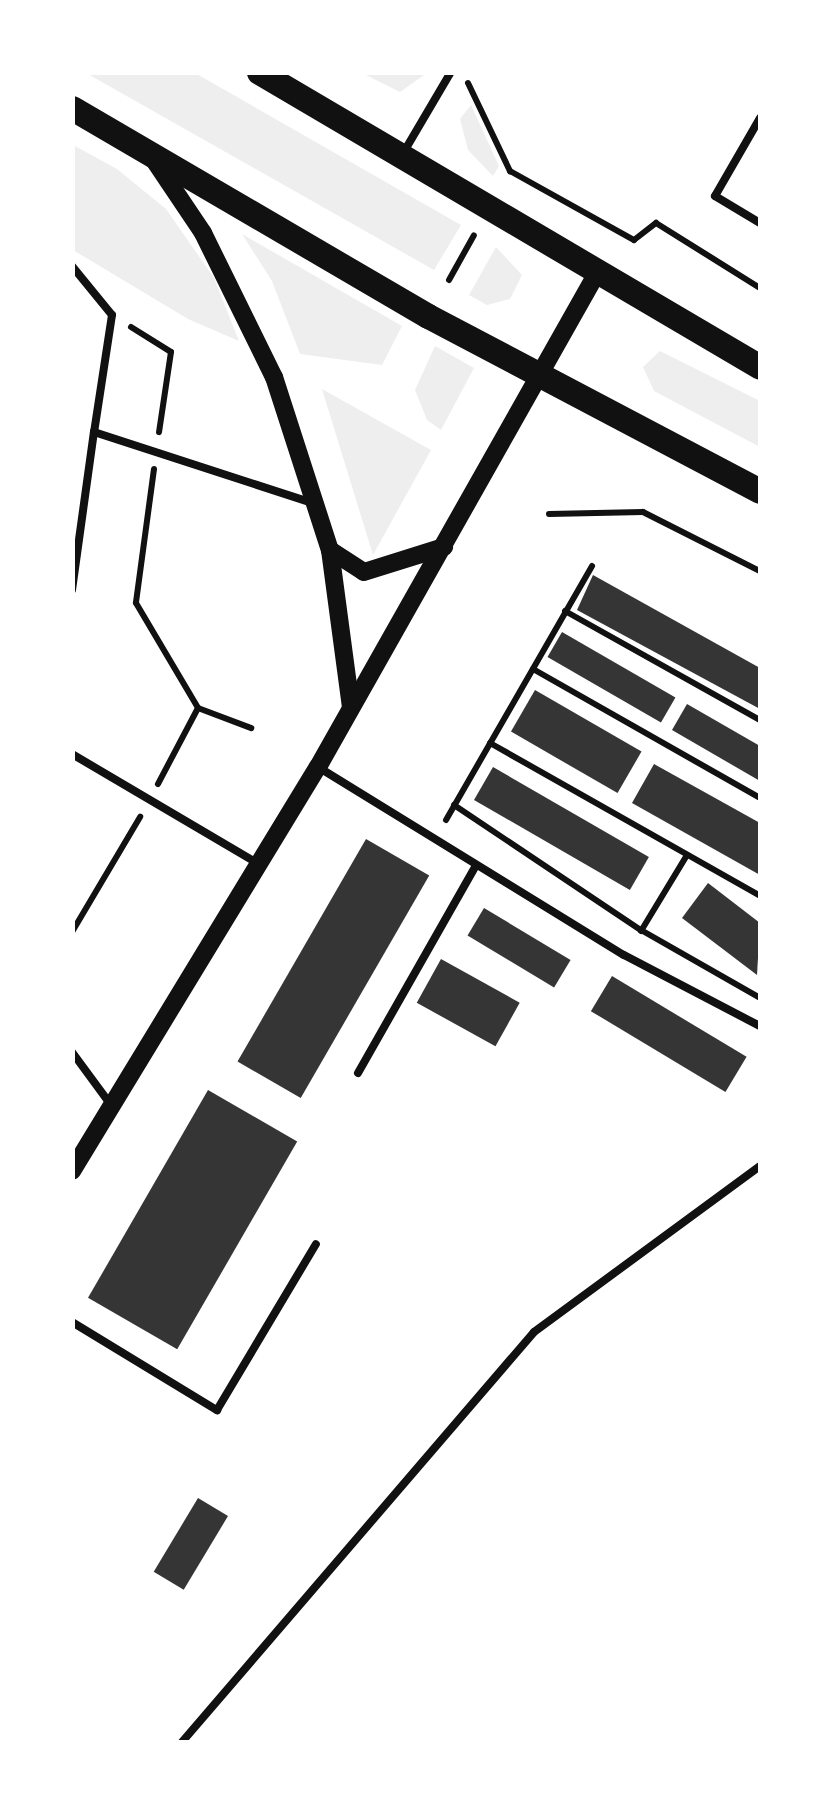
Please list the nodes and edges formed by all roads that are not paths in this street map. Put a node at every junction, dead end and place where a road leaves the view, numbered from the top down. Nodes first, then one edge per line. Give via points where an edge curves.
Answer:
1 (259, 72) edge
2 (452, 72) edge
3 (72, 108) edge
4 (759, 124) edge
5 (148, 151) junction
6 (401, 157) junction
7 (760, 223) edge
8 (72, 266) edge
9 (598, 271) junction
10 (760, 367) edge
11 (539, 377) junction
12 (94, 432) junction
13 (760, 491) edge
14 (315, 504) junction
15 (444, 548) junction
16 (330, 550) junction
17 (72, 590) edge
18 (352, 707) junction
19 (72, 754) edge
20 (318, 767) junction
21 (257, 863) junction
22 (475, 867) junction
23 (760, 1026) edge
24 (72, 1052) edge
25 (358, 1073) dead end
26 (111, 1106) junction
27 (78, 1149) edge
28 (760, 1166) edge
29 (72, 1171) edge
30 (316, 1244) dead end
31 (72, 1322) edge
32 (182, 1742) edge

1 - 6 main road
2 - 6 lane
3 - 5 main road
4 - 7 lane via 714,196
5 - 11 main road
5 - 14 street via 242,304
6 - 9 main road
8 - 12 lane via 112,315
9 - 10 main road
9 - 11 street
11 - 13 main road
11 - 15 street
12 - 14 lane
12 - 17 lane
14 - 16 street
15 - 16 street via 364,572
15 - 18 street
16 - 18 street
18 - 20 street
19 - 21 lane
20 - 21 street
20 - 22 lane via 381,801
21 - 26 street
22 - 23 lane
22 - 25 lane
24 - 26 lane
26 - 27 street
27 - 29 street
28 - 32 lane via 534,1332
30 - 31 lane via 217,1410

